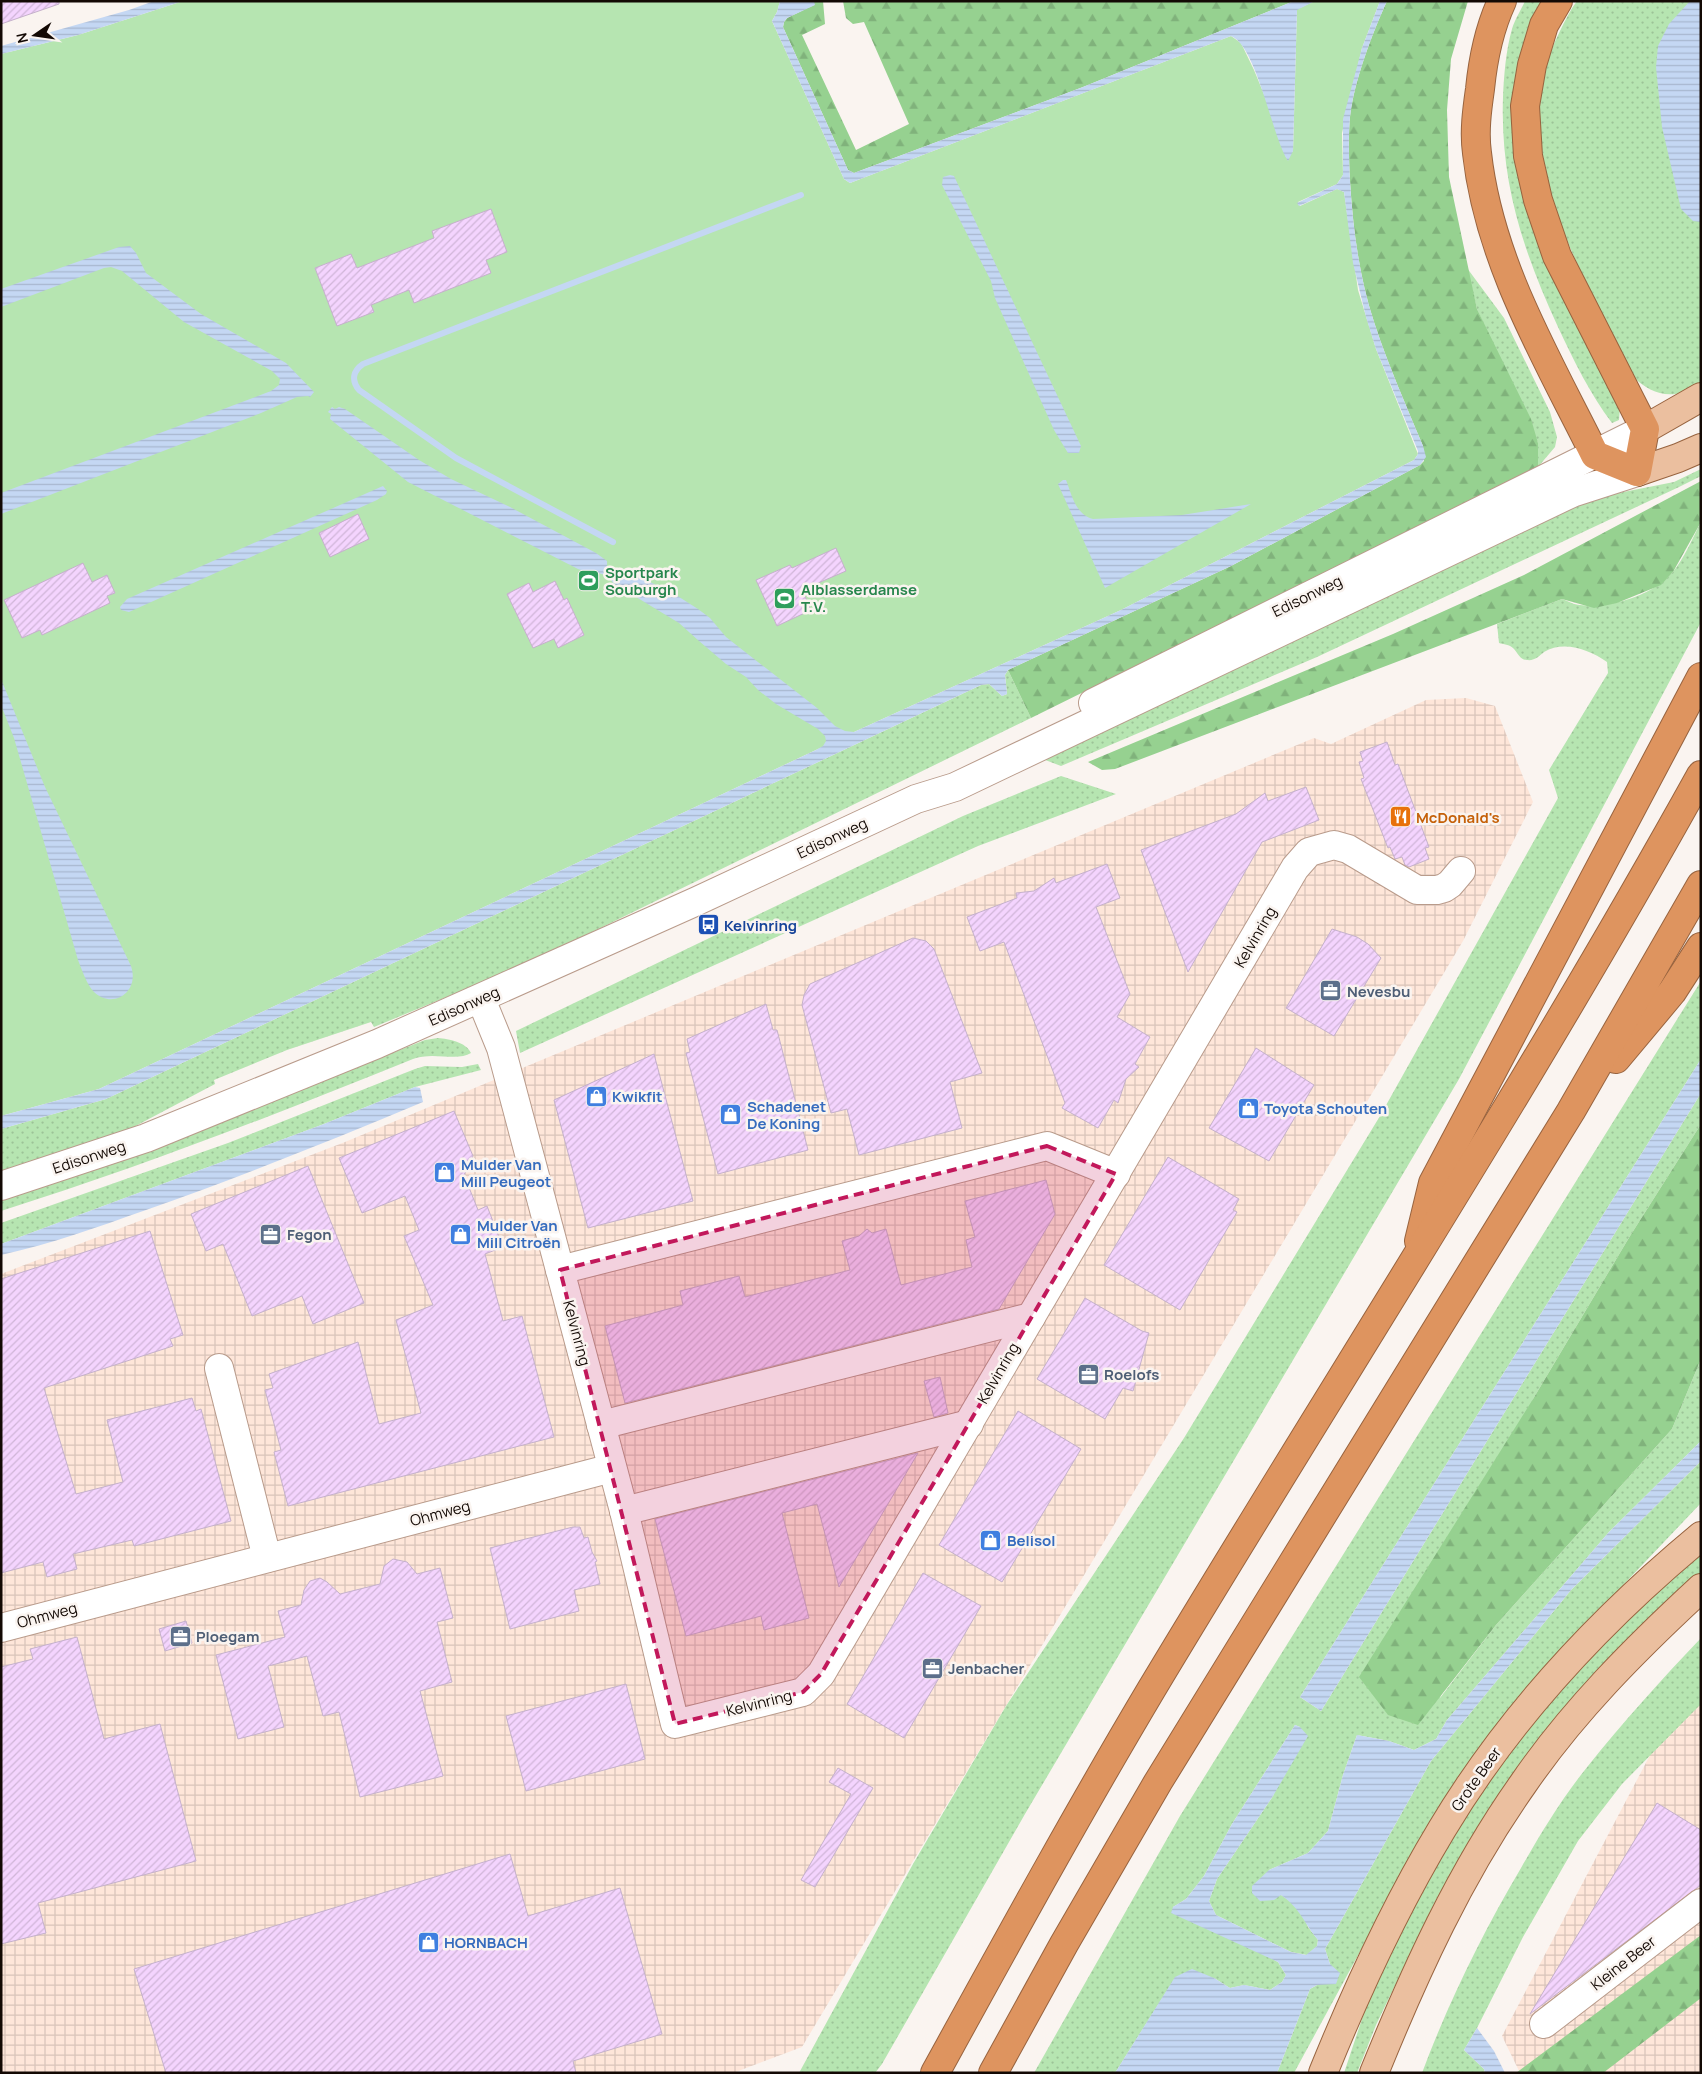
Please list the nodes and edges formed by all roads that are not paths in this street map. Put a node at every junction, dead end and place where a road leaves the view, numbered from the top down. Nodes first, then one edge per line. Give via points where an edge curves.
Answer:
1 (1502, 1) edge
2 (1558, 1) edge
3 (1701, 397) edge
4 (1645, 429) junction
5 (1701, 448) edge
6 (1595, 455) junction
7 (1637, 472) junction
8 (1701, 677) edge
9 (1701, 775) edge
10 (916, 799) junction
11 (1461, 871) dead end
12 (1701, 885) edge
13 (1701, 947) edge
14 (481, 999) junction
15 (1571, 1111) junction
16 (1116, 1174) junction
17 (1, 1186) edge
18 (1414, 1264) junction
19 (560, 1270) junction
20 (1031, 1317) junction
21 (219, 1368) dead end
22 (969, 1424) junction
23 (601, 1425) junction
24 (612, 1468) junction
25 (624, 1511) junction
26 (1701, 1536) edge
27 (267, 1558) junction
28 (1701, 1588) edge
29 (1, 1628) edge
30 (1701, 1903) edge
31 (1544, 2024) dead end
32 (935, 2073) edge
33 (993, 2073) edge
34 (1324, 2073) edge
35 (1374, 2073) edge

1 - 6 highway via 1487,42 1479,97 1476,151 1482,188 1496,245 1510,282
2 - 4 highway via 1544,25 1532,65 1525,106 1528,156 1538,200 1557,256
3 - 4 main road, Edisonweg
4 - 6 street, Edisonweg
4 - 7 highway
5 - 7 main road, Edisonweg
6 - 7 highway
6 - 10 street, Edisonweg via 1178,660 948,777
7 - 10 street, Edisonweg via 1572,493 963,783
8 - 18 highway via 1432,1183
9 - 18 highway via 1629,905
10 - 14 street, Edisonweg
11 - 16 street, Kelvinring via 1444,888 1417,890 1348,849 1334,845 1309,852 1295,868
12 - 15 highway
13 - 15 highway via 1672,992
14 - 17 street, Edisonweg via 146,1138
14 - 19 street, Kelvinring via 501,1048
15 - 33 highway via 1158,1782
16 - 19 street via 1047,1146
16 - 20 street, Kelvinring
18 - 32 highway via 1143,1705 1031,1898
19 - 23 street, Kelvinring
20 - 22 street, Kelvinring
20 - 23 street, Kelvinring
21 - 27 street
22 - 25 street
22 - 25 street, Kelvinring via 822,1674 803,1692 794,1695 675,1724
23 - 24 street, Kelvinring
24 - 25 street, Kelvinring
24 - 27 street, Ohmweg
26 - 34 main road, Grote Beer via 1603,1623 1526,1711 1483,1767 1442,1828 1402,1900 1372,1958
27 - 29 street, Ohmweg
28 - 35 main road via 1650,1634 1592,1697 1523,1783 1446,1911
30 - 31 street, Kleine Beer

